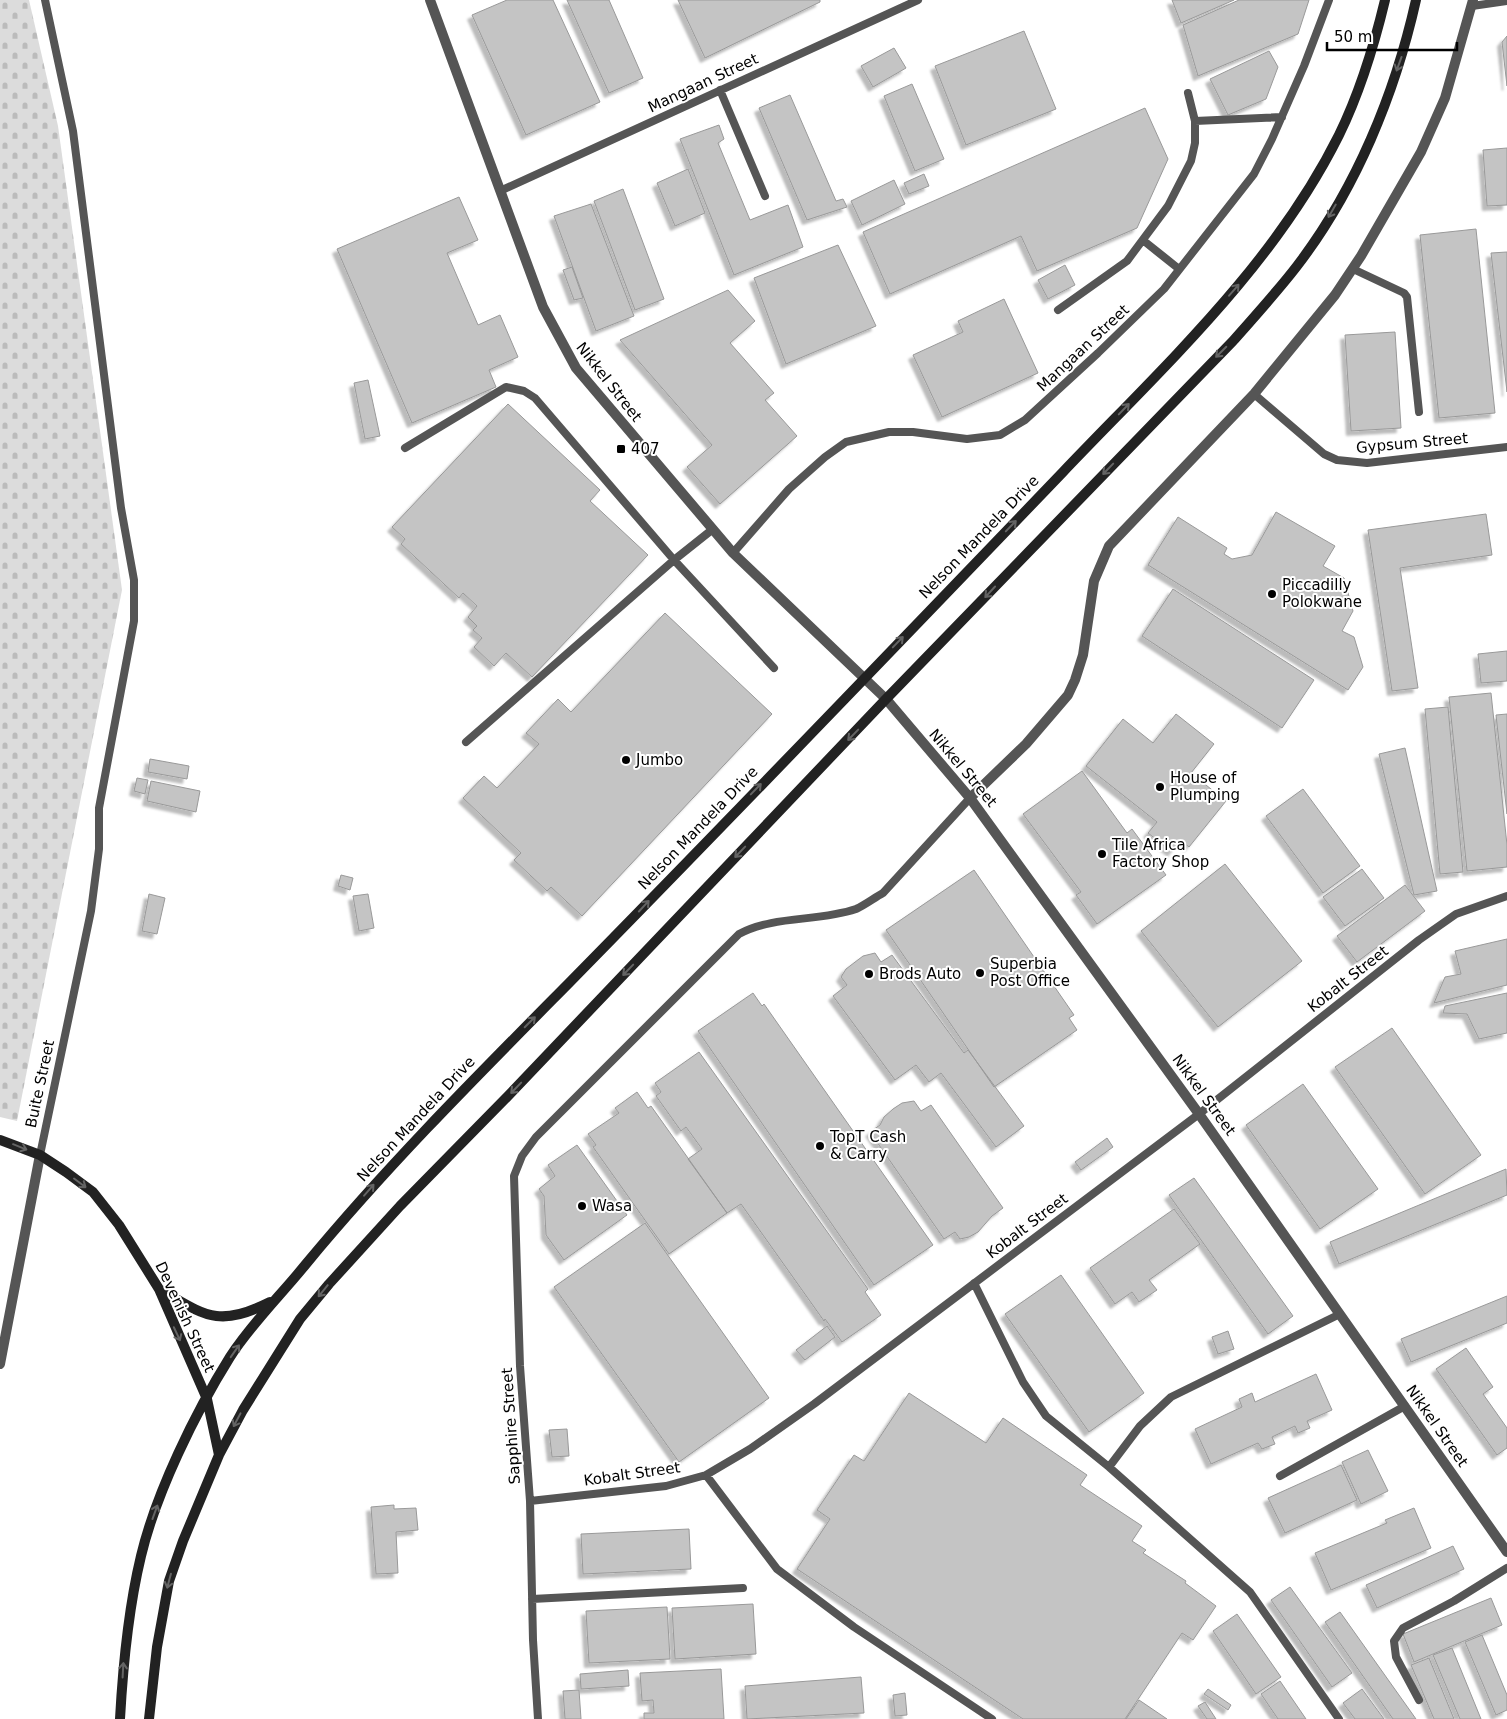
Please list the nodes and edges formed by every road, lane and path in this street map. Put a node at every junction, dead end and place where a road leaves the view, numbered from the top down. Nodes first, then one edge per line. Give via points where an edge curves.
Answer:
1 (45, 0) edge
2 (430, 0) edge
3 (918, 0) edge
4 (1329, 0) edge
5 (1385, 0) edge
6 (1416, 0) edge
7 (1507, 1) edge
8 (1472, 3) edge
9 (720, 90) junction
10 (1188, 93) dead end
11 (1282, 117) junction
12 (1195, 121) junction
13 (500, 191) junction
14 (765, 196) dead end
15 (1144, 241) junction
16 (1353, 269) junction
17 (1179, 270) junction
18 (1058, 310) dead end
19 (1254, 394) junction
20 (1419, 412) dead end
21 (1507, 447) edge
22 (405, 448) dead end
23 (713, 529) junction
24 (734, 553) junction
25 (674, 560) junction
26 (774, 668) dead end
27 (864, 678) junction
28 (886, 699) junction
29 (466, 742) dead end
30 (970, 798) junction
31 (1507, 896) edge
32 (1200, 1114) junction
33 (0, 1140) edge
34 (40, 1155) junction
35 (974, 1284) junction
36 (159, 1289) junction
37 (273, 1301) junction
38 (1340, 1314) junction
39 (0, 1364) edge
40 (207, 1398) junction
41 (1405, 1406) junction
42 (219, 1455) junction
43 (1109, 1467) junction
44 (706, 1475) junction
45 (1280, 1476) dead end
46 (530, 1501) junction
47 (1507, 1552) edge
48 (1507, 1568) edge
49 (743, 1588) dead end
50 (532, 1599) junction
51 (1418, 1700) dead end
52 (120, 1719) edge
53 (149, 1719) edge
54 (538, 1719) edge
55 (992, 1719) edge
56 (1339, 1719) edge

1 - 34 lane, Buite Street via 73,131 121,508 134,580 134,621 100,808 99,849 91,911
2 - 13 street, Nikkel Street
3 - 9 lane, Mangaan Street
4 - 11 lane, Mangaan Street
27 -> 5 main road, Nelson Mandela Drive via 1205,323 1262,256 1305,194 1339,134 1372,50
6 -> 28 main road via 1406,46 1378,126 1326,222 1298,265 1232,341
7 - 8 lane
8 - 16 street via 1445,98 1422,152
9 - 13 lane, Mangaan Street
9 - 14 lane
10 - 12 lane
11 - 12 lane
11 - 17 lane, Mangaan Street via 1254,174
12 - 15 lane via 1191,161 1168,206
13 - 23 street, Nikkel Street via 543,307 576,368
15 - 17 lane
15 - 18 lane via 1127,261
16 - 19 street
16 - 20 lane via 1407,297
17 - 24 lane, Mangaan Street via 1164,289 1098,353 1013,430 984,439 889,432 846,442 789,489
19 - 21 lane, Gypsum Street via 1324,454 1337,460 1367,463
19 - 30 street via 1109,546 1094,581 1083,655 1068,695 1026,744
22 - 25 lane via 506,387 524,391 534,398
23 - 24 street, Nikkel Street
23 - 25 lane
24 - 27 street, Nikkel Street
25 - 26 lane
25 - 29 lane
27 - 28 street, Nikkel Street
37 -> 27 main road, Nelson Mandela Drive via 381,1177
28 - 30 street, Nikkel Street
28 -> 42 main road via 348,1263 300,1319 267,1369
30 - 32 street, Nikkel Street
30 - 46 lane, Sapphire Street via 872,900 857,908 763,924 739,934 536,1137 522,1156 514,1176 520,1366
31 - 32 lane, Kobalt Street via 1456,914
32 - 35 lane, Kobalt Street
32 - 38 street, Nikkel Street
33 -> 34 main road, Devenish Street
34 -> 36 main road, Devenish Street via 93,1192 119,1225
34 - 39 street, Buite Street
35 - 43 lane via 1023,1382 1046,1416
35 - 44 lane, Kobalt Street via 806,1410
36 - 37 main road via 200,1312 217,1317 238,1316
36 -> 40 main road, Devenish Street
40 -> 37 main road, Nelson Mandela Drive via 232,1354
38 - 41 street, Nikkel Street
38 - 43 lane via 1171,1397 1140,1426
40 - 42 main road, Devenish Street
52 -> 40 main road, Nelson Mandela Drive via 124,1651 140,1560 160,1497
41 - 45 lane
41 - 47 street, Nikkel Street
42 -> 53 main road via 169,1581
43 - 56 lane via 1250,1592
44 - 46 lane, Kobalt Street via 666,1486
44 - 55 lane via 777,1569 854,1627
46 - 50 lane, Sapphire Street
48 - 51 lane via 1403,1628 1394,1641 1396,1657
49 - 50 lane
50 - 54 lane, Sapphire Street

